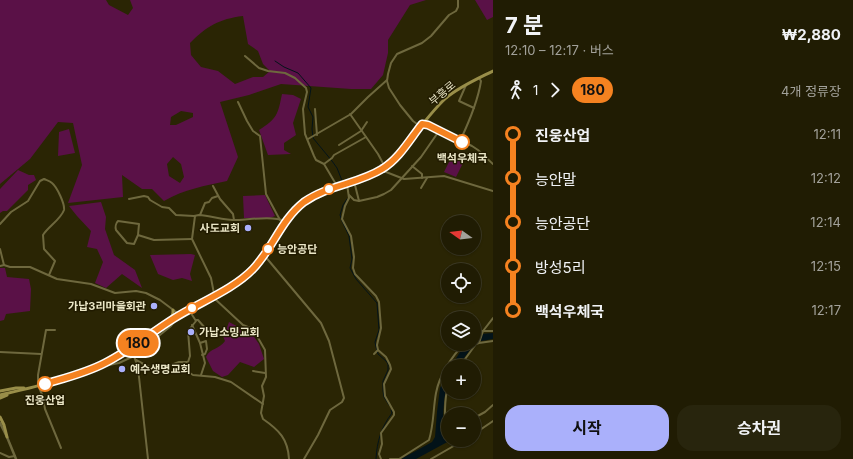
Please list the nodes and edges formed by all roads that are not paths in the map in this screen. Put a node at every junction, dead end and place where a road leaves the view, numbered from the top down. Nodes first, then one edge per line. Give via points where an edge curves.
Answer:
1 (458, 0) edge
2 (245, 56) dead end
3 (493, 71) edge
4 (479, 78) junction
5 (387, 80) junction
6 (466, 85) junction
7 (238, 102) dead end
8 (474, 108) junction
9 (315, 109) dead end
10 (350, 114) junction
11 (367, 122) dead end
12 (422, 124) junction
13 (361, 130) junction
14 (439, 130) junction
15 (317, 135) junction
16 (366, 136) junction
17 (308, 139) junction
18 (460, 141) junction
19 (338, 145) dead end
20 (324, 164) junction
21 (493, 164) edge
22 (412, 166) junction
23 (384, 168) junction
24 (400, 178) junction
25 (422, 178) junction
26 (427, 178) junction
27 (354, 181) junction
28 (347, 184) junction
29 (213, 186) dead end
30 (337, 186) junction
31 (421, 188) dead end
32 (493, 191) edge
33 (349, 195) junction
34 (218, 196) junction
35 (129, 199) dead end
36 (359, 201) junction
37 (200, 215) junction
38 (195, 216) junction
39 (234, 220) junction
40 (280, 220) junction
41 (286, 221) junction
42 (0, 224) edge
43 (138, 235) junction
44 (192, 239) junction
45 (0, 249) edge
46 (264, 255) junction
47 (4, 265) junction
48 (0, 266) edge
49 (49, 276) junction
50 (213, 296) junction
51 (173, 310) junction
52 (189, 310) junction
53 (180, 315) junction
54 (493, 318) edge
55 (173, 319) junction
56 (196, 320) junction
57 (168, 323) junction
58 (192, 325) junction
59 (55, 330) dead end
60 (483, 331) junction
61 (493, 331) edge
62 (213, 337) dead end
63 (481, 337) edge
64 (493, 341) edge
65 (200, 343) junction
66 (481, 343) edge
67 (128, 349) junction
68 (378, 350) junction
69 (458, 351) edge
70 (0, 352) edge
71 (42, 354) junction
72 (374, 354) dead end
73 (202, 355) junction
74 (134, 356) junction
75 (136, 360) junction
76 (183, 363) junction
77 (96, 367) junction
78 (253, 371) dead end
79 (265, 373) junction
80 (201, 375) junction
81 (38, 385) junction
82 (26, 388) junction
83 (12, 392) junction
84 (0, 393) edge
85 (0, 398) edge
86 (263, 404) junction
87 (493, 405) edge
88 (481, 414) edge
89 (0, 417) edge
90 (493, 421) edge
91 (0, 424) edge
92 (481, 429) edge
93 (7, 437) junction
94 (452, 447) edge
95 (61, 448) dead end
96 (0, 453) edge
97 (15, 458) edge
98 (148, 459) edge
99 (289, 459) edge
100 (304, 459) edge
101 (381, 459) edge
102 (390, 459) edge
103 (431, 459) edge

1 - 5 street via 456,10 432,36 397,54 391,62
2 - 17 street via 259,68 285,73 306,88 304,127
3 - 4 main road, 부흥로
4 - 6 main road, 부흥로
4 - 8 street via 481,80
5 - 10 street
5 - 12 street via 408,116 417,124
6 - 8 street via 459,101
6 - 12 main road, 부흥로 via 446,98
7 - 40 street via 253,131 260,136 266,194
8 - 18 street
9 - 15 street
10 - 13 street
10 - 15 street
11 - 13 street
12 - 14 street
12 - 23 main road, 부흥로
13 - 16 street
13 - 19 street
14 - 18 street
14 - 22 street
15 - 17 street
16 - 20 street
16 - 23 street
17 - 20 street via 316,160
18 - 21 street via 478,150
20 - 30 street
22 - 24 street
22 - 25 street via 422,174
23 - 24 street via 386,172
23 - 27 main road, 부흥로
24 - 25 street
24 - 36 street via 384,194
25 - 26 street
26 - 31 street
26 - 32 street via 444,176
27 - 28 main road, 부흥로
27 - 36 street
28 - 30 main road, 부흥로
28 - 33 street
29 - 34 street
30 - 41 main road, 부흥로 via 308,200
33 - 36 street
33 - 68 street via 342,219 350,236 355,274 379,302 381,328 376,342
34 - 37 street via 205,203
34 - 39 street via 233,214
35 - 38 street via 148,197 162,207 169,208 176,215
37 - 38 street
37 - 39 street
38 - 44 street
39 - 40 street
40 - 41 street
41 - 46 main road, 부흥로
42 - 49 street via 11,212 28,201 40,180 52,183 60,196 64,210 43,235 44,249 55,261
43 - 43 street via 139,224 117,222 115,228 127,243 134,244
43 - 44 street via 154,240
44 - 50 street via 210,278
45 - 47 street
46 - 50 main road, 부흥로 via 252,270
46 - 100 street via 321,323 329,341 344,398 330,410
47 - 48 street
47 - 49 street via 30,267
49 - 51 street via 91,284 115,293 146,293
50 - 52 main road, 부흥로
50 - 79 street via 237,320 250,327 265,350
51 - 53 street
51 - 57 main road via 173,316
52 - 53 main road, 부흥로
52 - 56 street
53 - 55 main road, 부흥로
54 - 60 street
55 - 57 main road, 부흥로
55 - 74 street via 171,326
56 - 58 street
56 - 62 street
57 - 67 main road, 부흥로
57 - 74 main road via 137,348
58 - 65 street
58 - 76 street via 188,329 189,359
59 - 71 street via 46,330
60 - 61 street
60 - 63 street
64 - 66 street
65 - 73 street
65 - 73 street via 206,341 207,346 205,354
67 - 74 street
67 - 77 main road, 부흥로
68 - 72 street
68 - 101 street via 390,365 384,384 385,396 394,412 381,432
69 - 102 street via 439,382 430,440 398,458
70 - 71 street
71 - 81 street
73 - 80 street via 205,363
74 - 75 street
74 - 77 street via 119,363
75 - 76 street via 157,370 179,362
75 - 98 street
76 - 80 street via 182,368
77 - 81 main road, 부흥로
78 - 79 street
79 - 86 street via 262,386
80 - 86 street via 231,382
81 - 82 main road, 부흥로
81 - 95 street
82 - 83 main road, 부흥로
82 - 84 main road
83 - 84 main road, 부흥로
83 - 85 main road
86 - 99 street via 262,418 284,440
87 - 88 street
89 - 93 main road
90 - 92 street
91 - 93 street
93 - 97 street
94 - 103 street
96 - 97 street

